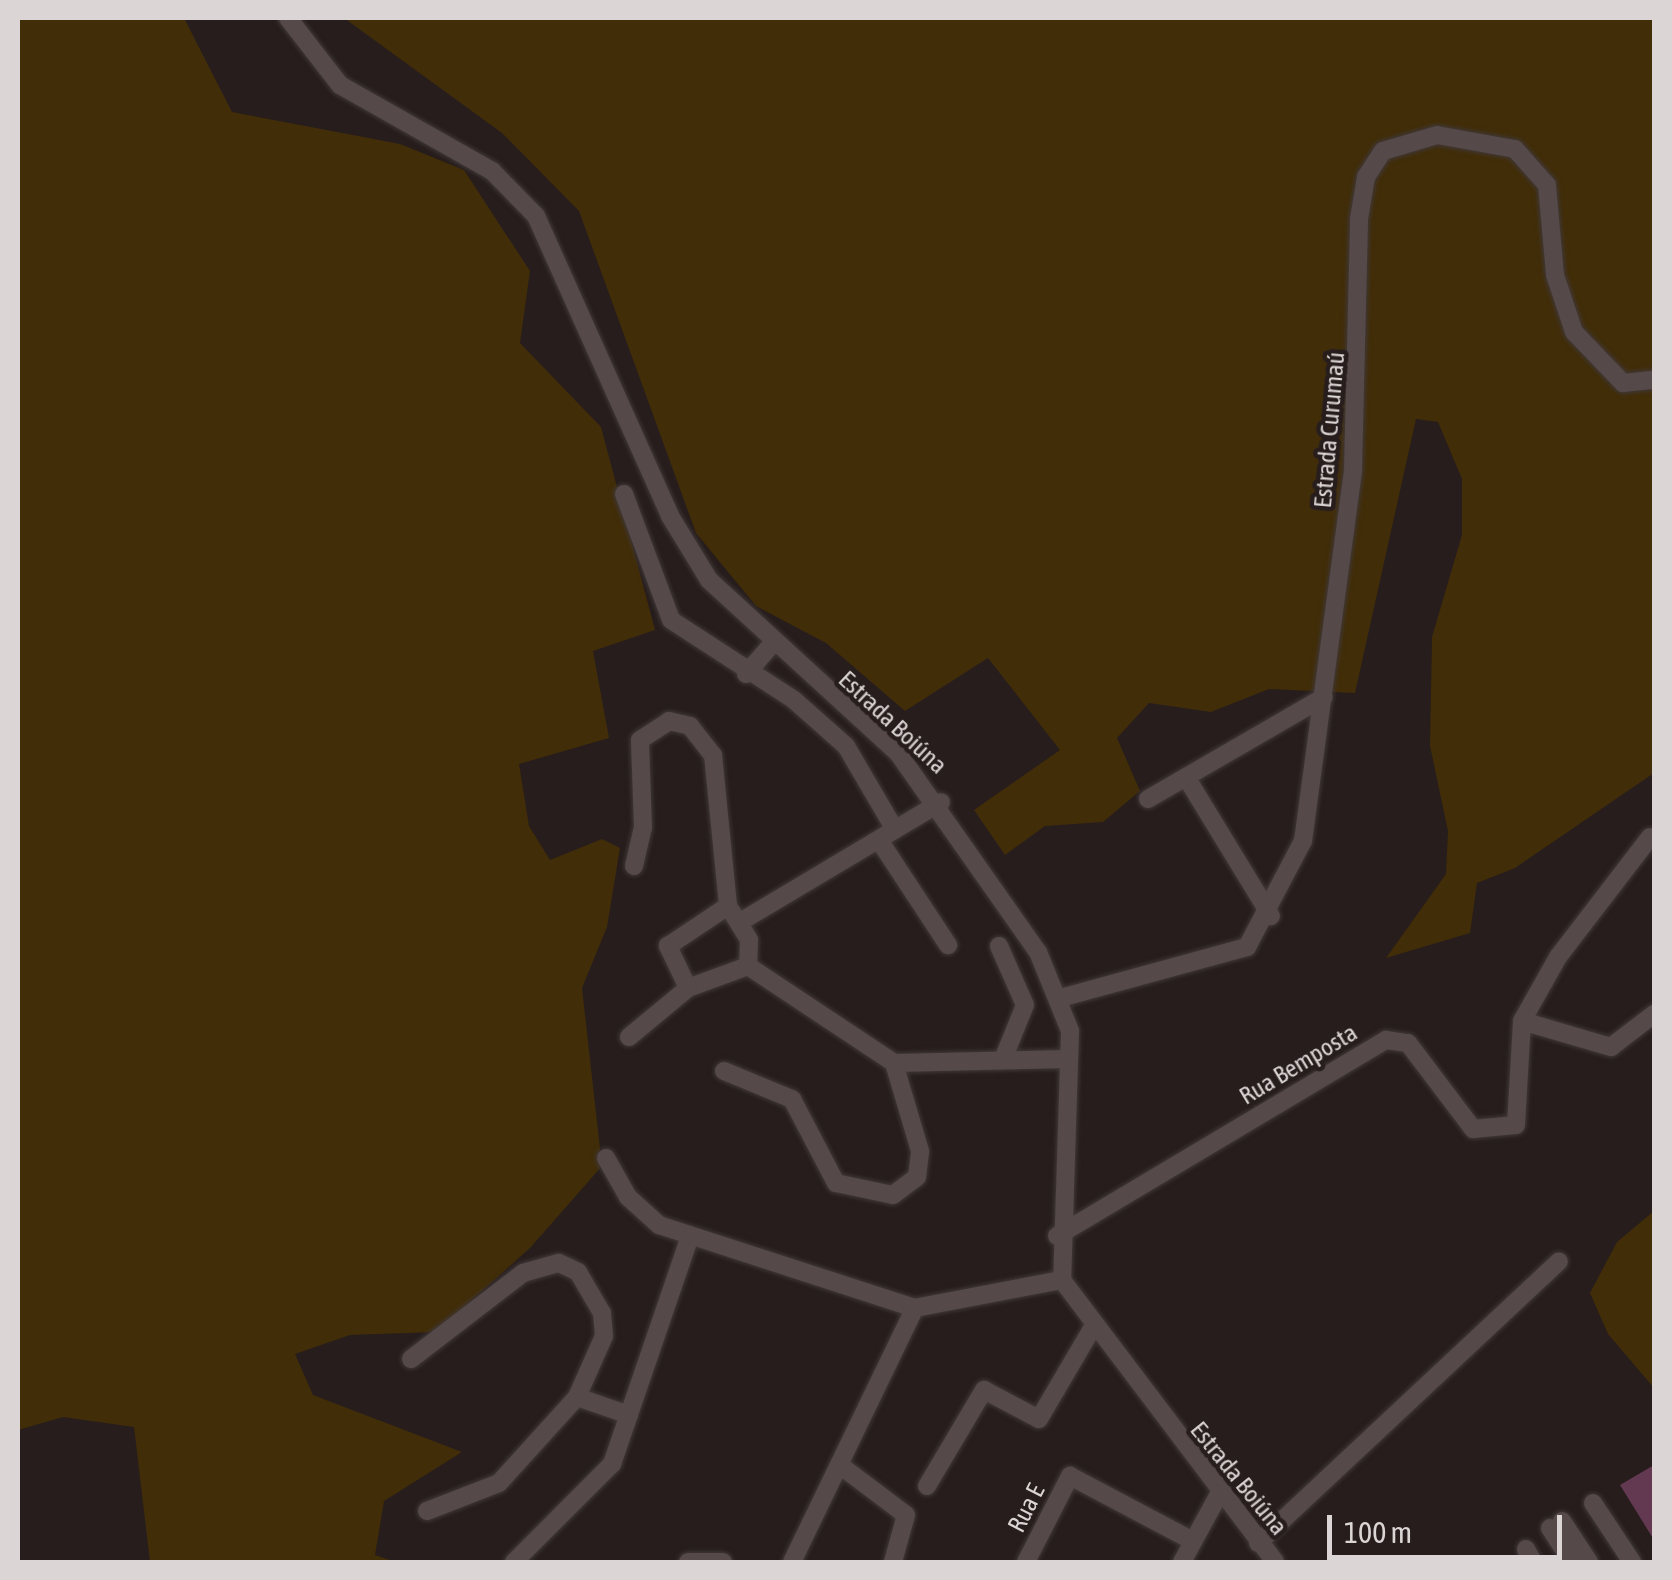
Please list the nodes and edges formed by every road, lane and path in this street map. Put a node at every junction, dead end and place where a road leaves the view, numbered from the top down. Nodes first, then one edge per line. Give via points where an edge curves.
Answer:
1 (288, 18) edge
2 (1654, 380) edge
3 (624, 494) dead end
4 (771, 645) junction
5 (746, 674) junction
6 (1324, 697) junction
7 (1186, 777) junction
8 (1148, 799) dead end
9 (941, 802) junction
10 (887, 835) junction
11 (1650, 837) dead end
12 (634, 866) dead end
13 (728, 906) junction
14 (1271, 916) junction
15 (740, 922) junction
16 (948, 945) dead end
17 (999, 946) dead end
18 (748, 966) junction
19 (688, 988) junction
20 (1064, 997) junction
21 (1654, 1014) edge
22 (1522, 1022) junction
23 (628, 1037) dead end
24 (1004, 1056) junction
25 (1070, 1059) junction
26 (894, 1063) junction
27 (724, 1070) dead end
28 (606, 1158) dead end
29 (1057, 1236) junction
30 (689, 1238) junction
31 (1559, 1261) dead end
32 (1062, 1280) junction
33 (914, 1308) junction
34 (1092, 1328) junction
35 (411, 1359) dead end
36 (577, 1396) junction
37 (629, 1415) junction
38 (841, 1466) junction
39 (927, 1486) dead end
40 (1220, 1494) junction
41 (1593, 1503) dead end
42 (427, 1511) dead end
43 (1193, 1541) junction
44 (1258, 1543) junction
45 (514, 1562) edge
46 (688, 1562) edge
47 (724, 1562) edge
48 (792, 1562) edge
49 (893, 1562) edge
50 (1026, 1562) edge
51 (1182, 1562) edge
52 (1275, 1562) edge
53 (1572, 1562) edge
54 (1589, 1562) edge
55 (1632, 1562) edge

1 - 4 street, Estrada Boiúna via 340,85 492,171 536,216 670,516 709,580
2 - 6 street, Estrada Curumaú via 1623,382 1574,332 1555,275 1547,185 1515,149 1438,134 1383,151 1366,177 1359,219 1362,372
3 - 5 street via 671,620
4 - 5 street
4 - 9 street, Estrada Boiúna
5 - 10 street via 794,700 846,746
6 - 7 street
6 - 14 street, Estrada Curumaú via 1303,840
7 - 8 street
7 - 14 street
9 - 10 street
9 - 20 street, Estrada Boiúna
10 - 15 street
10 - 16 street
11 - 22 street, Rua Bemposta via 1558,957
12 - 13 street via 643,828 640,740 669,721 690,726 712,754
13 - 15 street
13 - 19 street via 668,946
14 - 20 street, Estrada Curumaú via 1224,961
15 - 18 street
17 - 24 street via 1025,1005
18 - 19 street
18 - 26 street
19 - 23 street
20 - 25 street, Estrada Boiúna
21 - 22 street via 1610,1047
22 - 29 street, Rua Bemposta via 1520,1116 1504,1132 1473,1128 1408,1042 1386,1040
24 - 25 street
24 - 26 street
25 - 29 street, Estrada Boiúna
26 - 27 street via 920,1151 917,1177 894,1194 836,1183 792,1099
28 - 30 street via 637,1206
29 - 32 street, Estrada Boiúna
30 - 33 street
30 - 37 street
31 - 44 street
32 - 33 street
32 - 34 street, Estrada Boiúna
33 - 38 street
34 - 39 street via 1039,1419 984,1390
34 - 40 street, Estrada Boiúna
35 - 36 street via 523,1274 559,1263 578,1272 602,1313 604,1336
36 - 37 street
36 - 42 street via 500,1483
37 - 45 street via 612,1464
38 - 48 street
38 - 49 street via 906,1514
40 - 43 street
40 - 44 street, Estrada Boiúna
41 - 55 street
43 - 50 street, Rua E via 1070,1476
43 - 51 street
44 - 52 street, Estrada Boiúna
46 - 47 street
53 - 54 street via 1556,1524

